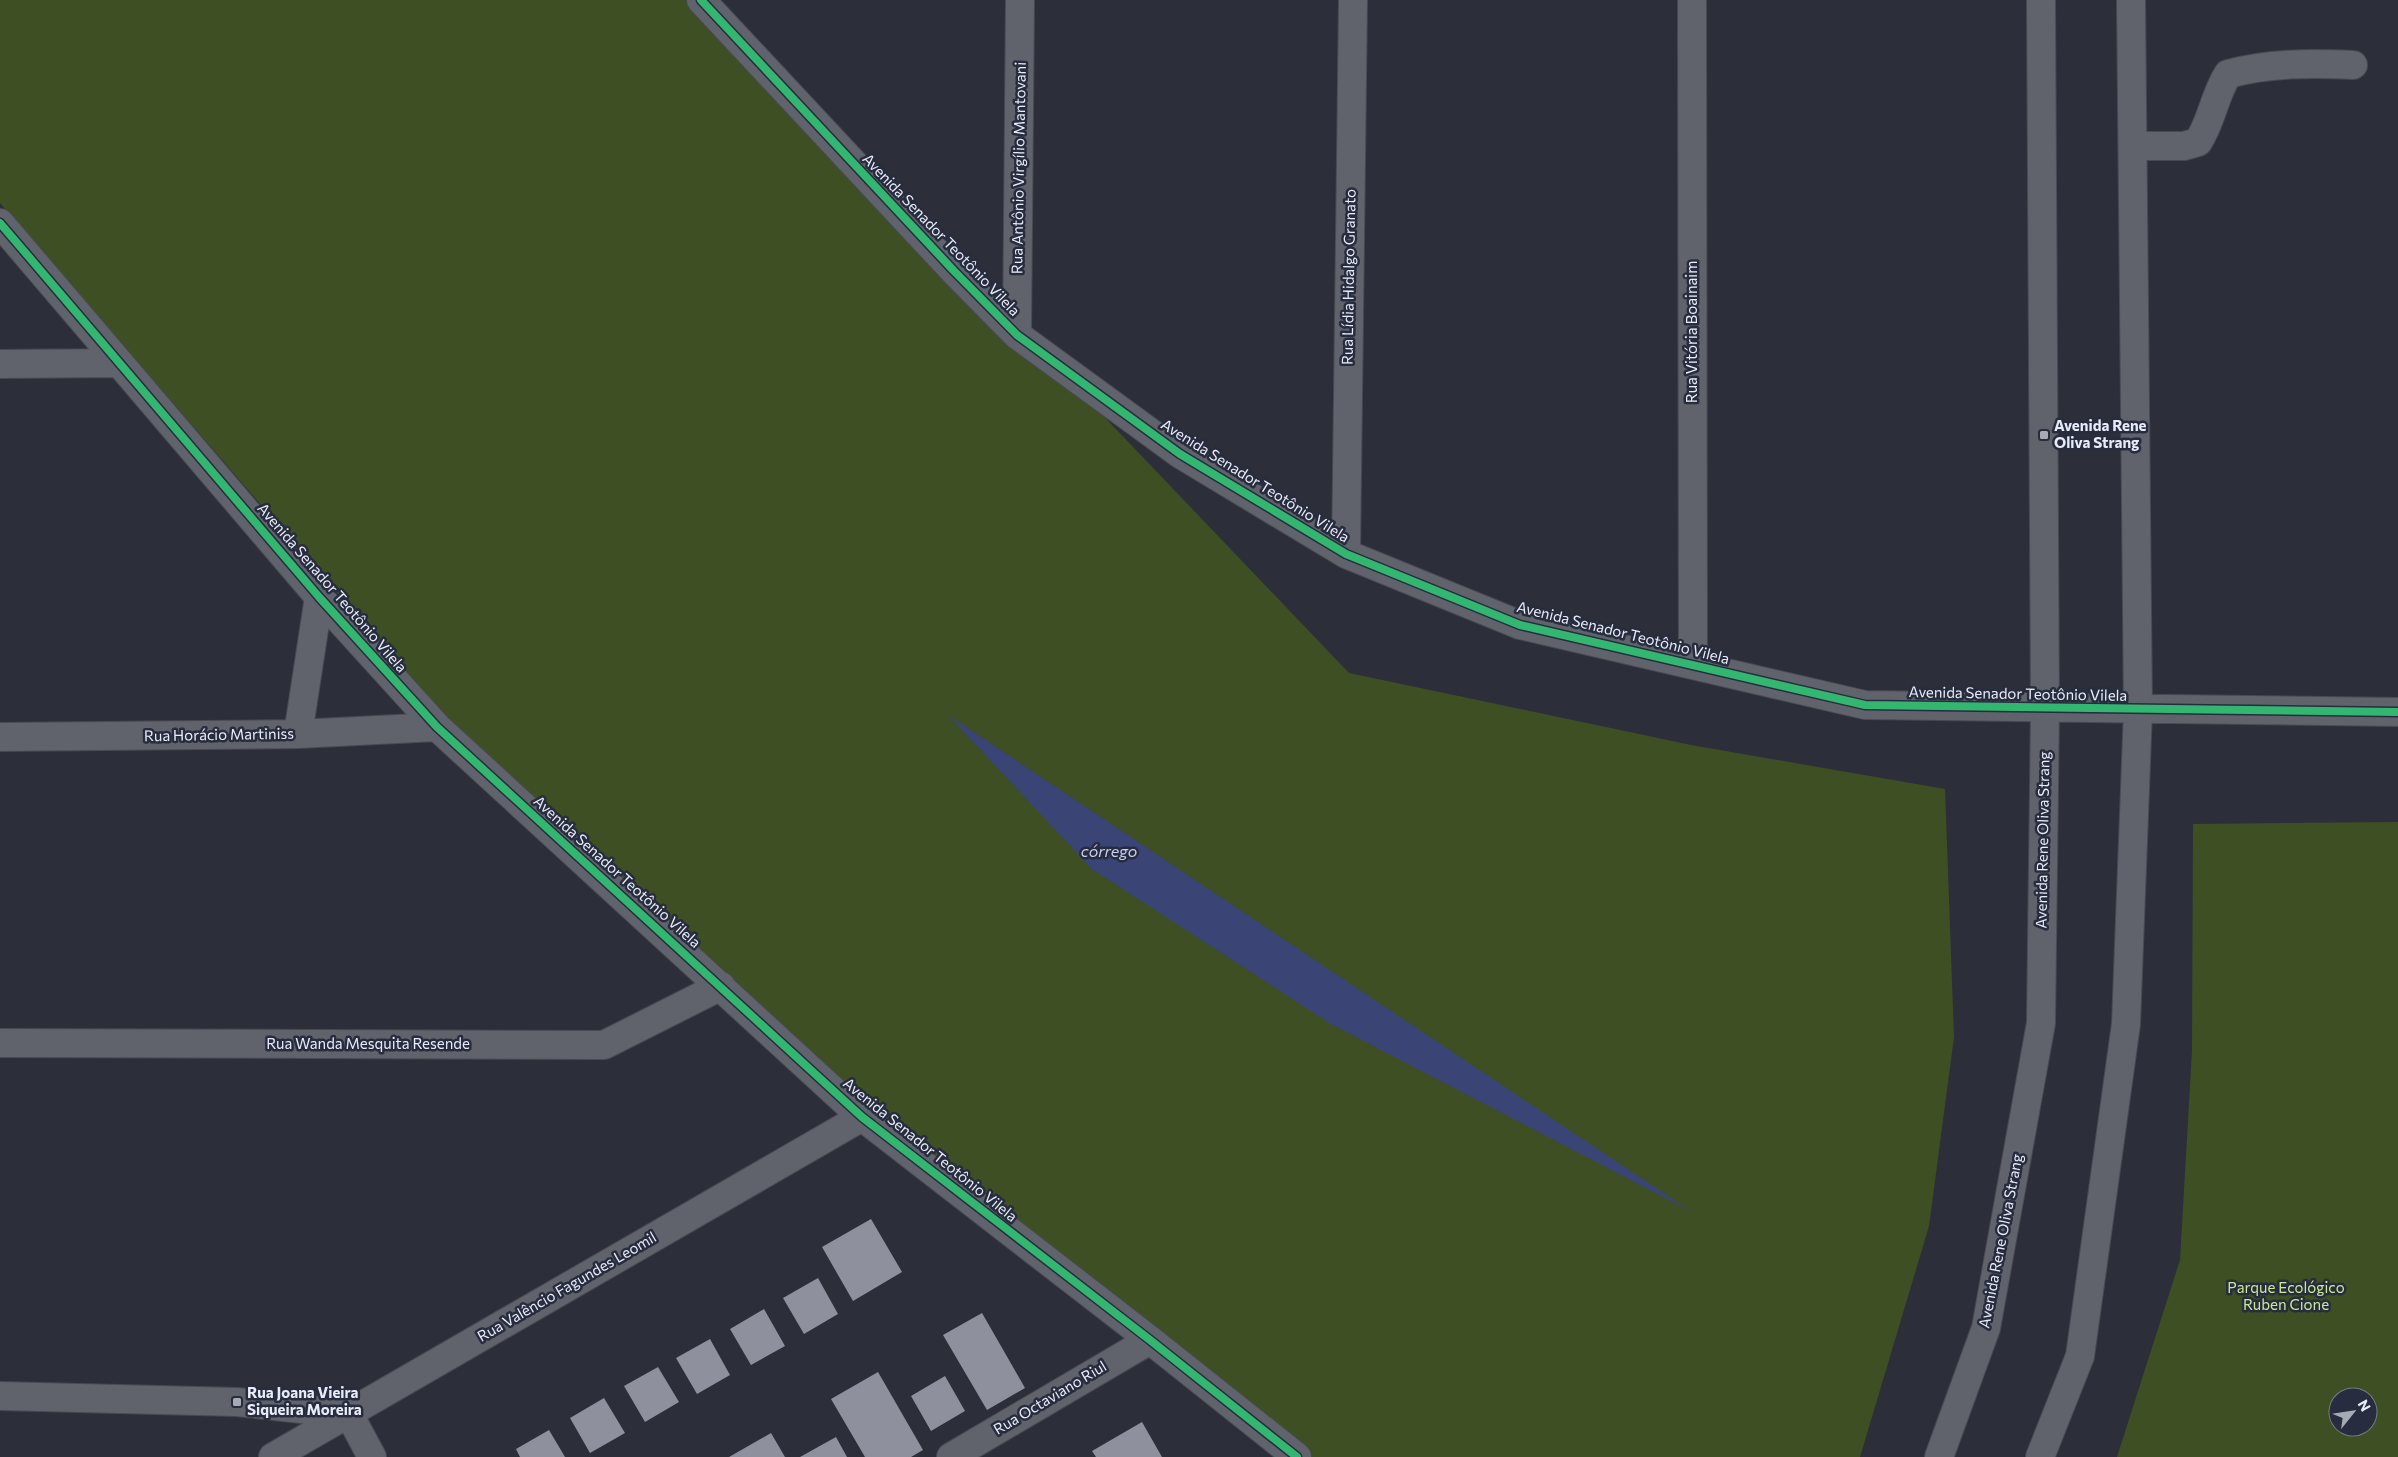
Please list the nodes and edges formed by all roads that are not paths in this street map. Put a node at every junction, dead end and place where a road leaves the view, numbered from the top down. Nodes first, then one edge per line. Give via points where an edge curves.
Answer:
1 (701, 0) edge
2 (1020, 0) edge
3 (1353, 0) edge
4 (1692, 0) edge
5 (2041, 0) edge
6 (2131, 0) edge
7 (2353, 65) dead end
8 (2133, 146) junction
9 (0, 223) edge
10 (1018, 335) junction
11 (119, 363) junction
12 (0, 364) edge
13 (1346, 554) junction
14 (319, 596) junction
15 (1692, 664) junction
16 (2045, 708) junction
17 (2138, 710) junction
18 (2398, 712) edge
19 (437, 727) junction
20 (298, 734) junction
21 (0, 737) edge
22 (721, 986) junction
23 (0, 1043) edge
24 (862, 1117) junction
25 (1150, 1340) junction
26 (0, 1396) edge
27 (349, 1414) junction
28 (273, 1457) edge
29 (372, 1457) edge
30 (951, 1457) edge
31 (1297, 1457) edge
32 (1939, 1457) edge
33 (2040, 1457) edge

1 - 10 street, Avenida Senador Teotônio Vilela via 954,272
2 - 10 street, Rua Antônio Virgílio Mantovani
3 - 13 street, Rua Lídia Hidalgo Granato
4 - 15 street, Rua Vitória Boainaim
5 - 16 street, Avenida Rene Oliva Strang
6 - 8 street
7 - 8 street via 2314,63 2247,68 2228,74 2219,89 2206,132 2198,142 2184,146
8 - 17 street
9 - 11 street, Avenida Senador Teotônio Vilela
10 - 13 street, Avenida Senador Teotônio Vilela via 1180,454
11 - 12 street
11 - 14 street, Avenida Senador Teotônio Vilela
13 - 15 street, Avenida Senador Teotônio Vilela via 1520,625
14 - 19 street, Avenida Senador Teotônio Vilela
14 - 20 street
15 - 16 street, Avenida Senador Teotônio Vilela via 1865,705
16 - 17 street, Avenida Senador Teotônio Vilela
16 - 32 street, Avenida Rene Oliva Strang via 2040,1023 1986,1328
17 - 18 street, Avenida Senador Teotônio Vilela
17 - 33 street via 2126,1024 2080,1356
19 - 20 street, Rua Horácio Martiniss
19 - 22 street, Avenida Senador Teotônio Vilela
20 - 21 street, Rua Horácio Martiniss
22 - 23 street, Rua Wanda Mesquita Resende via 604,1045
22 - 24 street, Avenida Senador Teotônio Vilela
24 - 25 street, Avenida Senador Teotônio Vilela
24 - 27 street, Rua Valêncio Fagundes Leomil
25 - 30 street, Rua Octaviano Riul
25 - 31 street, Avenida Senador Teotônio Vilela
26 - 27 street via 237,1402
27 - 28 street, Rua Valêncio Fagundes Leomil
27 - 29 street

